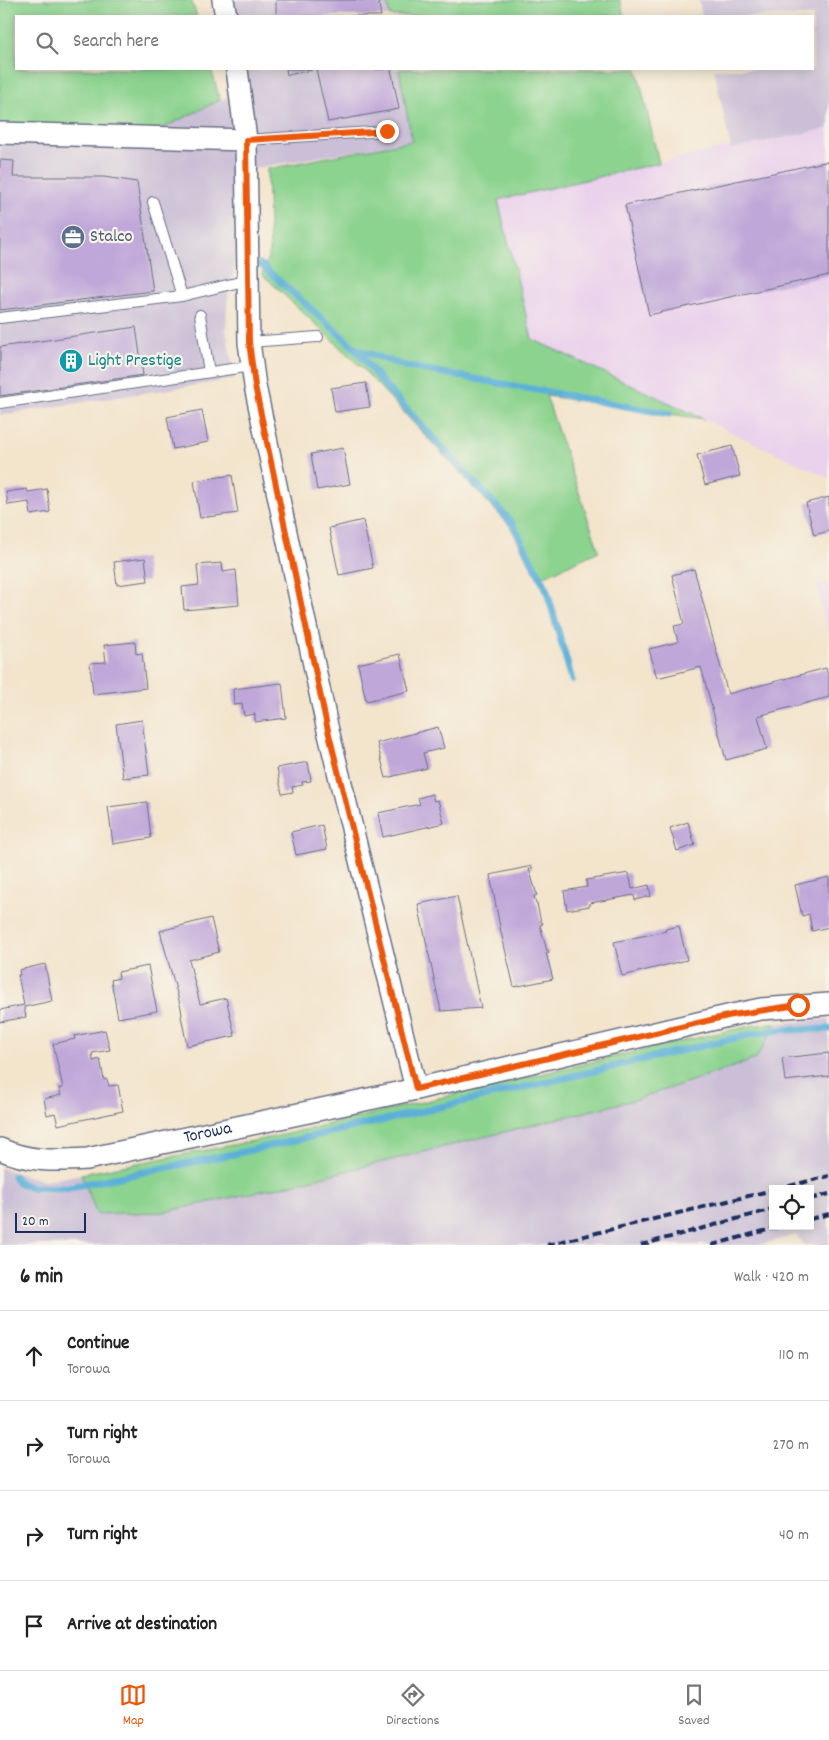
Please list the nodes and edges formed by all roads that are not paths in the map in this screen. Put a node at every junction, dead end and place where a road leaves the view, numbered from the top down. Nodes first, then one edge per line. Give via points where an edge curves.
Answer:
1 (222, 0) edge
2 (226, 15) edge
3 (237, 70) edge
4 (387, 131) dead end
5 (0, 133) edge
6 (246, 140) junction
7 (153, 202) dead end
8 (248, 280) junction
9 (182, 296) junction
10 (200, 315) dead end
11 (0, 318) edge
12 (318, 337) dead end
13 (249, 342) junction
14 (252, 366) junction
15 (209, 372) junction
16 (0, 403) edge
17 (829, 1004) edge
18 (416, 1089) junction
19 (0, 1149) edge

1 - 2 street
3 - 6 street
4 - 6 lane
5 - 6 street
6 - 8 street
7 - 9 lane
8 - 9 lane
8 - 13 street
9 - 11 lane
10 - 15 lane
12 - 13 lane
13 - 14 street
14 - 15 lane
14 - 18 street via 327,726
15 - 16 lane
17 - 18 street, Torowa via 761,1009
18 - 19 street, Torowa via 86,1159 50,1161

